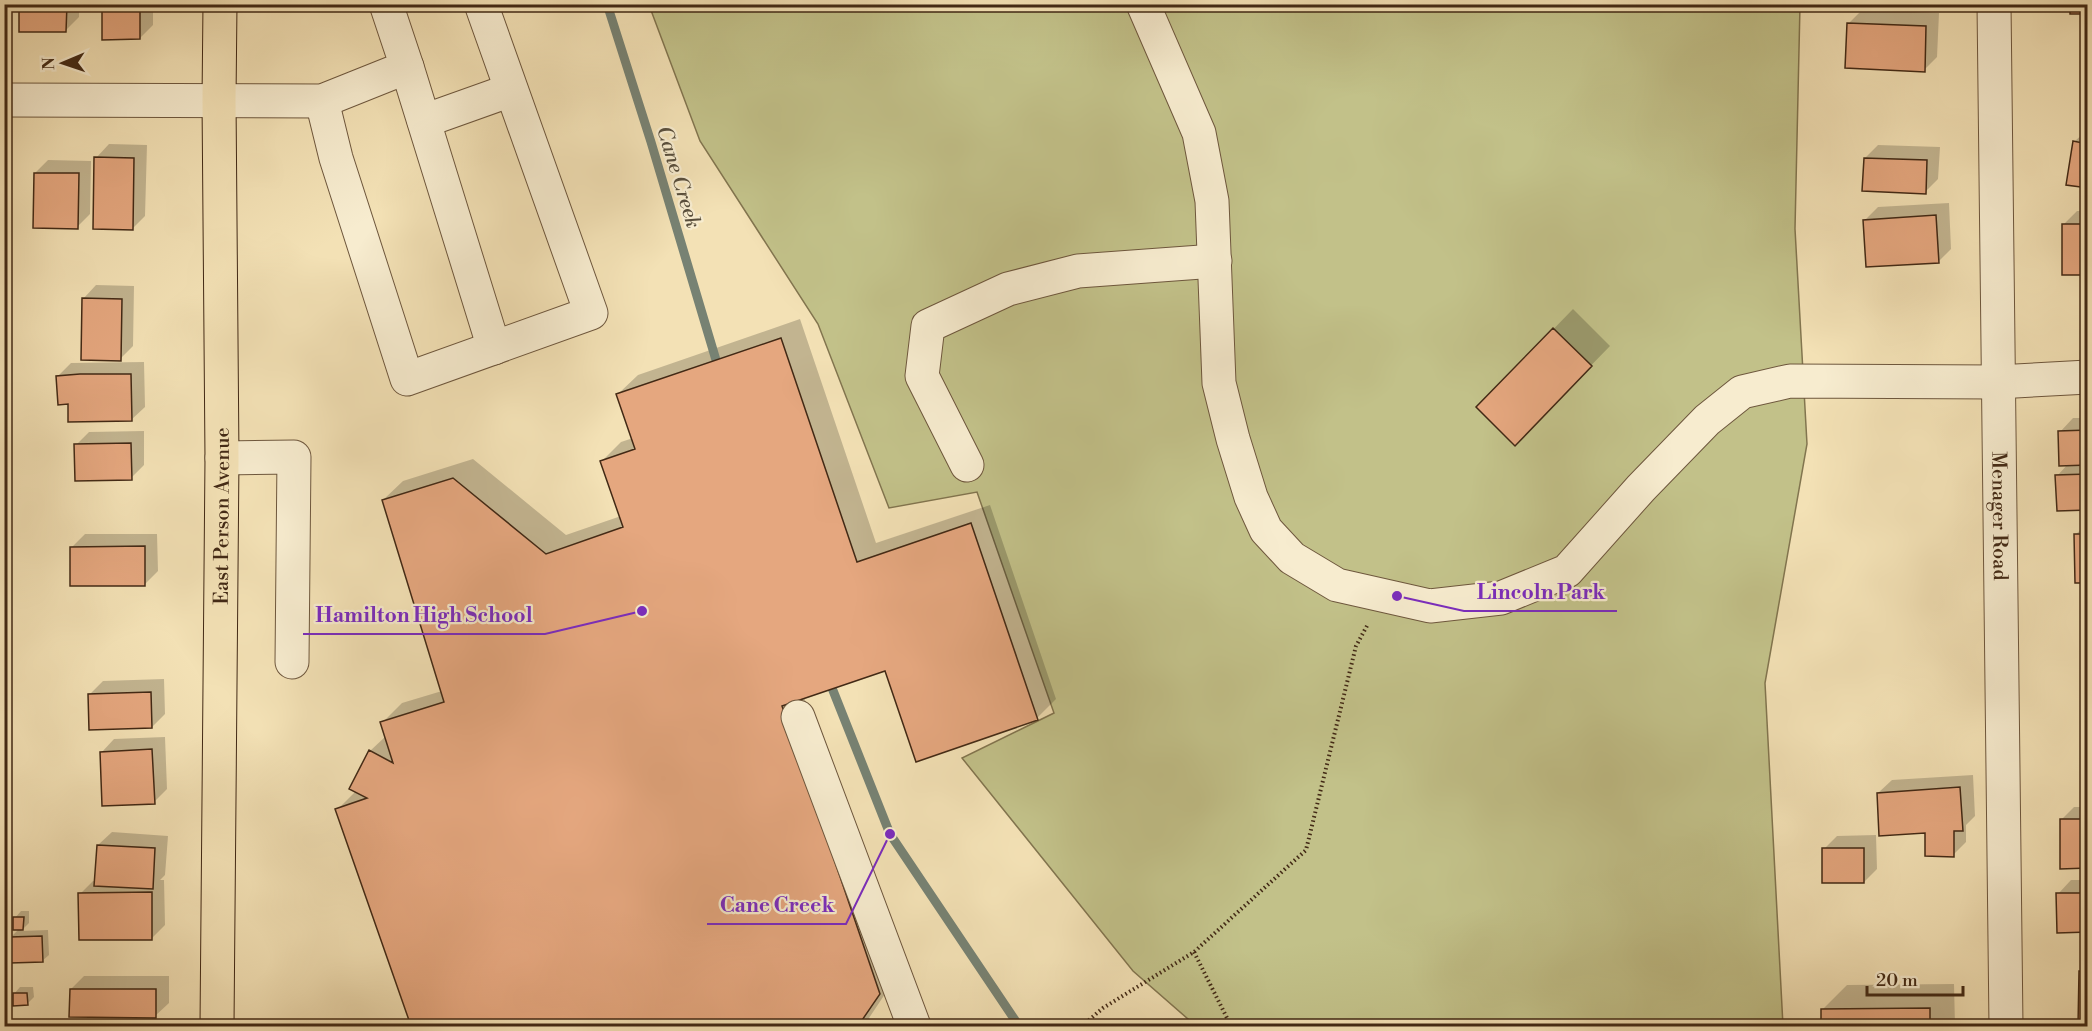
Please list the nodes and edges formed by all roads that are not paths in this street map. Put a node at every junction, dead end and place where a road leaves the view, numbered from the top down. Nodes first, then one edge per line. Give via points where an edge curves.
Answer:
1 (220, 4) edge
2 (386, 4) edge
3 (481, 4) edge
4 (1143, 4) edge
5 (1994, 4) edge
6 (407, 67) junction
7 (512, 90) junction
8 (4, 100) edge
9 (219, 100) junction
10 (322, 101) junction
11 (424, 121) junction
12 (1215, 261) junction
13 (494, 348) junction
14 (2088, 377) edge
15 (1997, 382) junction
16 (222, 458) junction
17 (968, 465) dead end
18 (292, 662) dead end
19 (798, 717) dead end
20 (217, 1026) edge
21 (914, 1026) edge
22 (2006, 1026) edge

1 - 9 main road, East Person Avenue
2 - 6 street
3 - 7 street
4 - 12 street via 1199,133 1212,201
5 - 15 street, Menager Road
6 - 10 street
6 - 11 street
7 - 11 street
7 - 13 street via 591,313
8 - 9 street
9 - 10 street
9 - 16 main road, East Person Avenue
10 - 13 street via 336,158 407,379
11 - 13 street
12 - 15 street via 1219,383 1248,487 1266,530 1292,558 1337,585 1430,606 1501,598 1567,571 1707,420 1742,392 1790,381
12 - 17 street via 1078,271 1008,289 928,326 922,376
14 - 15 street
15 - 22 street, Menager Road
16 - 18 street via 294,457
16 - 20 main road, East Person Avenue
19 - 21 street

